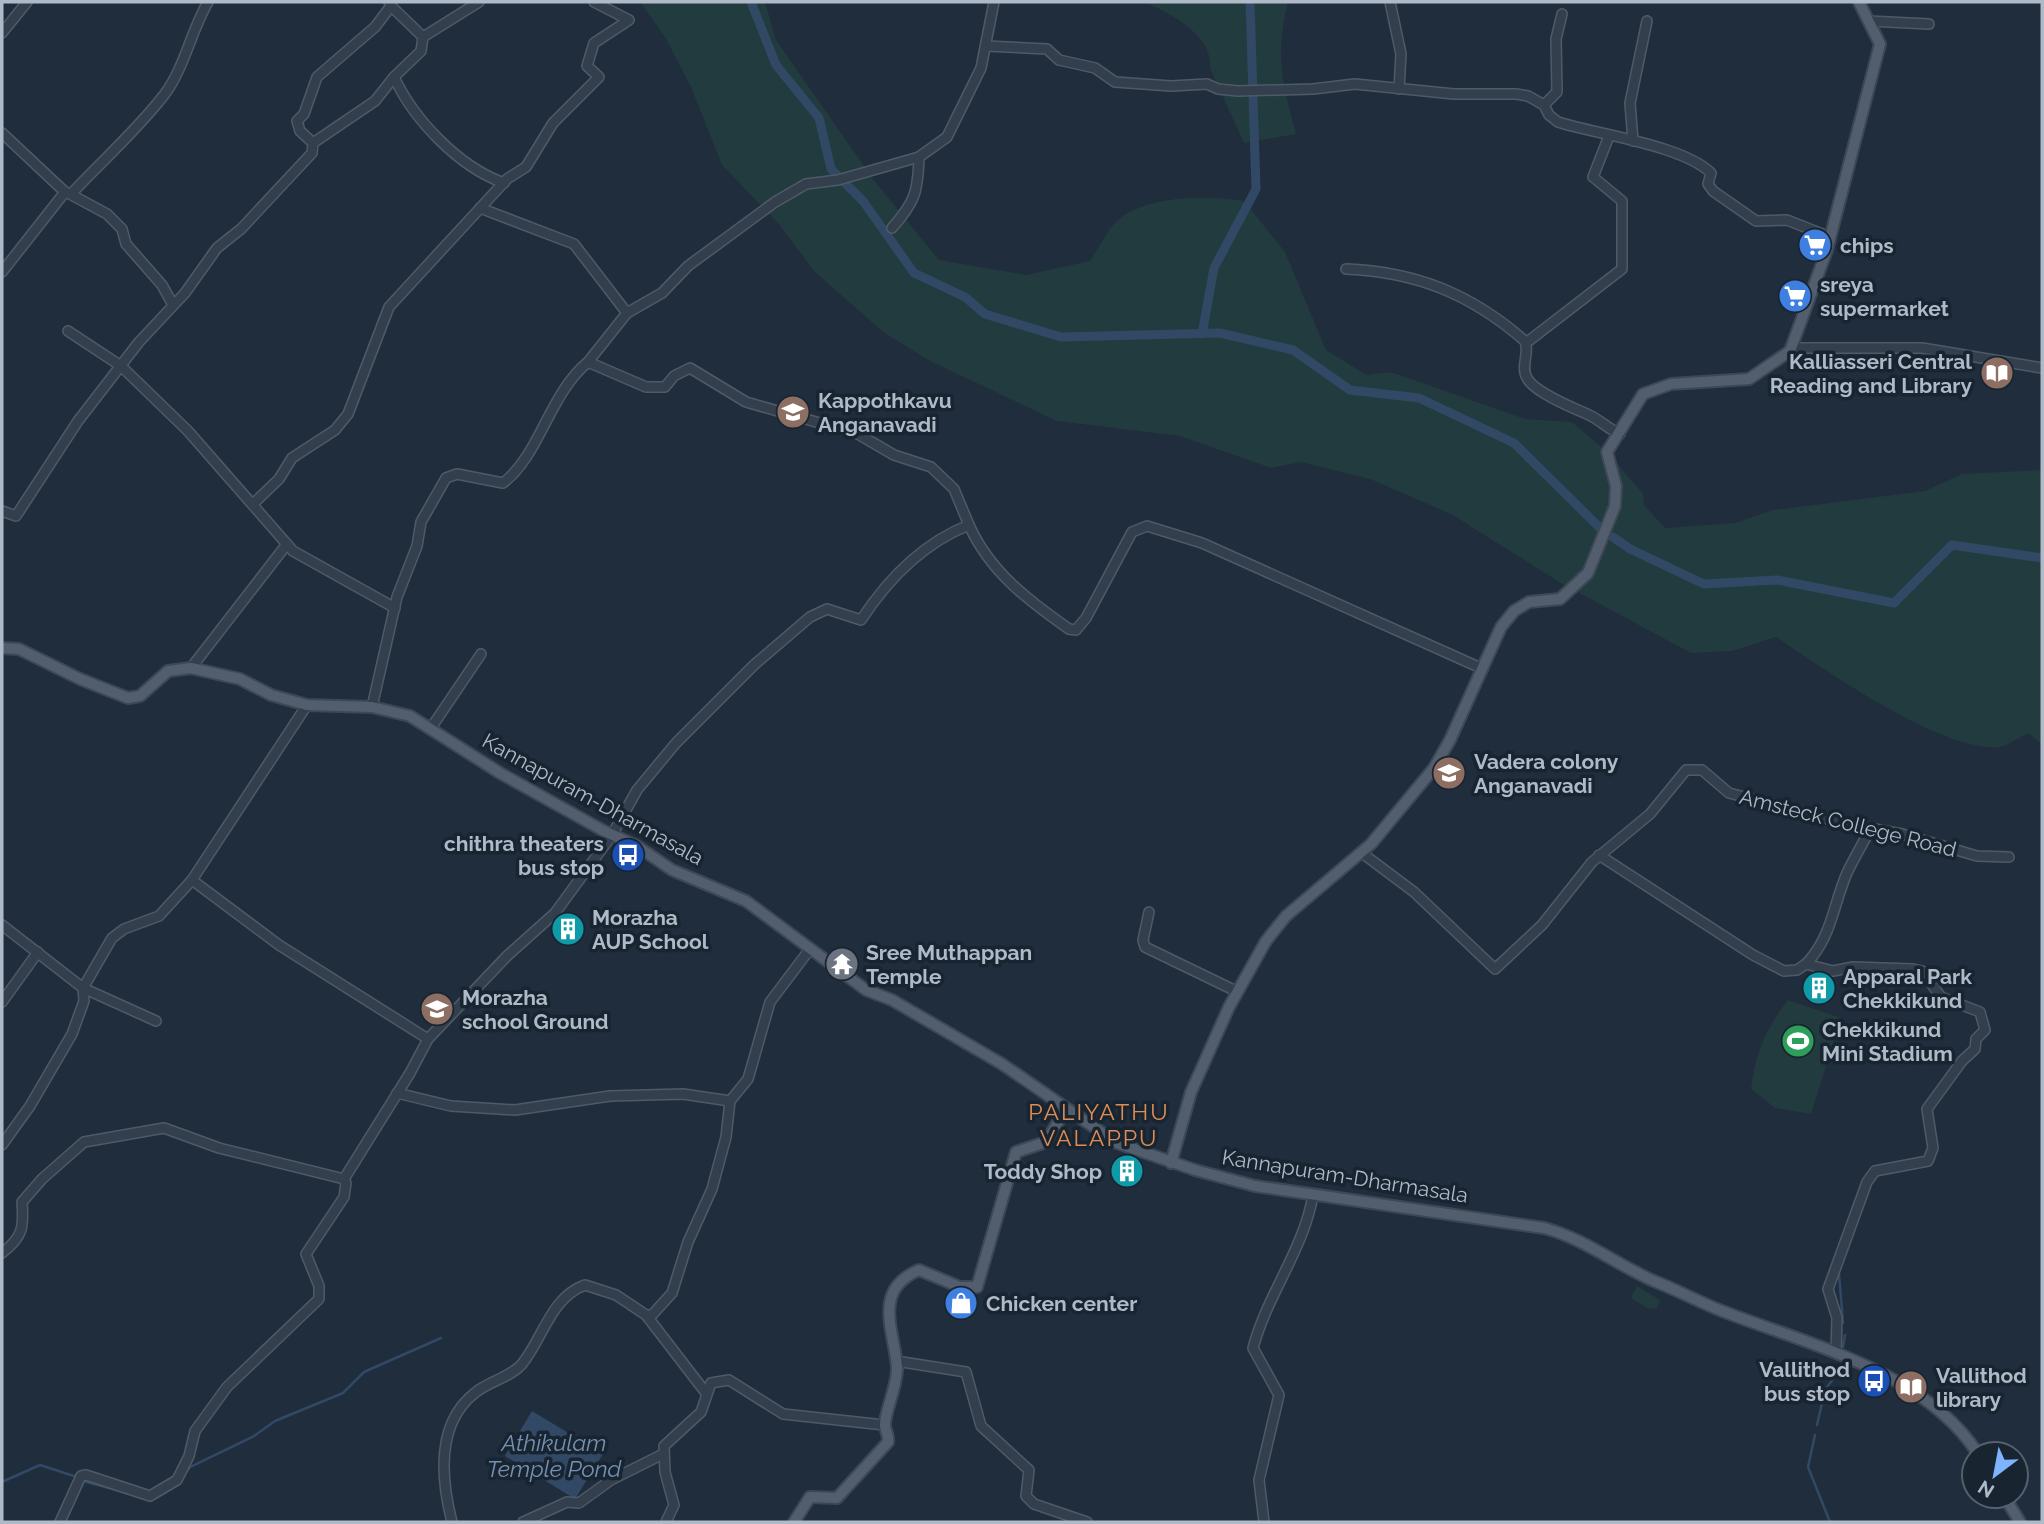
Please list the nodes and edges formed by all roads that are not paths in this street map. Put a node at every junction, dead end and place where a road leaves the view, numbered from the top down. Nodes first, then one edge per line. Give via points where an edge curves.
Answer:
1 (27, 2) edge
2 (208, 2) edge
3 (479, 2) edge
4 (594, 2) edge
5 (994, 2) edge
6 (1390, 2) edge
7 (1859, 2) edge
8 (390, 4) edge
9 (1562, 14) dead end
10 (1647, 21) dead end
11 (1869, 21) junction
12 (1929, 24) dead end
13 (2, 33) edge
14 (423, 37) junction
15 (986, 46) junction
16 (394, 78) junction
17 (1399, 89) junction
18 (1544, 105) junction
19 (2, 133) edge
20 (1609, 136) junction
21 (1633, 141) junction
22 (313, 143) junction
23 (919, 158) junction
24 (504, 183) junction
25 (68, 193) junction
26 (480, 208) junction
27 (892, 228) dead end
28 (1830, 237) junction
29 (1346, 269) dead end
30 (2, 272) edge
31 (173, 305) junction
32 (627, 313) junction
33 (68, 331) dead end
34 (1526, 343) junction
35 (1791, 349) junction
36 (588, 362) junction
37 (121, 366) junction
38 (2042, 368) edge
39 (1620, 434) junction
40 (253, 504) junction
41 (2, 511) edge
42 (970, 525) junction
43 (287, 544) junction
44 (395, 608) junction
45 (2, 648) edge
46 (481, 654) dead end
47 (191, 668) junction
48 (1483, 669) junction
49 (307, 705) junction
50 (372, 707) junction
51 (431, 729) junction
52 (1871, 828) junction
53 (612, 835) junction
54 (1362, 853) junction
55 (1600, 855) junction
56 (2009, 857) dead end
57 (192, 880) junction
58 (1149, 912) dead end
59 (2, 925) edge
60 (810, 949) junction
61 (38, 952) junction
62 (1806, 964) junction
63 (83, 988) junction
64 (1238, 992) junction
65 (2, 1002) edge
66 (156, 1021) dead end
67 (428, 1039) junction
68 (397, 1093) junction
69 (730, 1101) junction
70 (1066, 1109) junction
71 (6, 1131) edge
72 (2, 1145) edge
73 (1171, 1163) junction
74 (343, 1178) junction
75 (1314, 1195) junction
76 (2, 1253) edge
77 (646, 1315) junction
78 (1836, 1352) junction
79 (895, 1362) junction
80 (706, 1393) junction
81 (884, 1425) junction
82 (1968, 1440) edge
83 (663, 1454) junction
84 (60, 1522) edge
85 (452, 1522) edge
86 (523, 1522) edge
87 (666, 1522) edge
88 (794, 1522) edge
89 (1087, 1522) edge
90 (1264, 1522) edge

1 - 13 street
2 - 25 street via 165,93
3 - 14 street
4 - 24 street via 629,20 594,43 587,65 599,77 553,123 526,167
5 - 15 street
6 - 17 street via 1401,54
7 - 11 main road
8 - 14 street
8 - 22 street via 375,27 317,77 297,121
9 - 18 street via 1556,39 1557,92
10 - 21 street via 1630,103
11 - 12 street
11 - 28 main road via 1880,44
14 - 16 street via 421,51
15 - 17 street via 1047,49 1059,60 1095,68 1115,82 1252,90 1355,84
15 - 23 street via 981,68 947,137
16 - 22 street via 375,101
16 - 24 street via 434,136 478,170
17 - 18 street via 1516,94
18 - 20 street via 1558,122
19 - 25 street
20 - 21 street
20 - 34 street via 1593,177 1622,201 1622,269
21 - 28 street via 1701,163 1710,173 1708,184 1713,191 1756,221 1787,220
22 - 31 street via 312,153 241,229 217,248
23 - 27 street via 918,190
23 - 32 street via 806,184 688,266 662,293
24 - 26 street
25 - 30 street
25 - 31 street via 107,214 122,229 126,244
26 - 32 street via 574,244
26 - 40 street via 389,307 348,414 335,430 292,458 279,480
28 - 35 main road
29 - 34 street via 1416,277 1475,305
31 - 37 street
32 - 36 street
33 - 37 street
34 - 39 street via 1523,369 1527,381
35 - 38 street via 1922,348
35 - 39 main road via 1749,379 1671,384 1643,394
36 - 42 street via 646,387 665,387 690,368 746,402 858,434 931,467 954,489
36 - 44 street via 573,375 518,472 503,483 457,474 446,478 421,522
37 - 40 street
37 - 41 street via 78,421 16,516
39 - 48 main road via 1607,452 1616,486 1615,506 1588,573 1560,599 1529,602 1514,611
40 - 43 street
42 - 48 street via 999,572 1069,629 1076,630 1086,618 1132,532 1147,526 1269,571
42 - 53 street via 925,550 895,574 861,620 827,609 779,643 676,743 637,790
43 - 44 street
43 - 47 street
44 - 50 street
45 - 47 main road via 19,649 128,698 140,696 168,671
46 - 51 street
47 - 49 main road, Kannapuram-Dharmasala via 240,679 271,695
48 - 54 main road via 1434,768
49 - 50 main road, Kannapuram-Dharmasala
49 - 57 street
50 - 51 main road, Kannapuram-Dharmasala via 410,716
51 - 53 main road, Kannapuram-Dharmasala
52 - 55 street, Amsteck College Road via 1729,793 1702,770 1686,771 1650,814
52 - 56 street, Amsteck College Road via 1977,856
52 - 62 street via 1847,873 1820,949
53 - 60 main road, Kannapuram-Dharmasala via 672,870 747,901
53 - 67 street via 555,913
54 - 55 street, Amsteck College Road via 1414,892 1494,969 1542,925
54 - 64 main road via 1286,916 1250,965
55 - 62 street via 1753,955 1784,971
57 - 63 street via 159,916 112,938
57 - 67 street via 279,946
58 - 64 street via 1145,947
59 - 61 street
60 - 69 street via 770,1002 755,1062
60 - 70 main road, Kannapuram-Dharmasala via 866,990 892,1000 1002,1064
61 - 63 street
61 - 65 street
62 - 78 street via 1833,971 1883,967 1922,971 1941,997 1980,1012 1985,1030 1927,1109 1933,1148 1928,1161 1875,1171 1867,1182 1828,1289 1837,1318
63 - 66 street
63 - 71 street via 84,1001 72,1034
64 - 73 main road via 1191,1093
67 - 68 street
68 - 69 street via 451,1107 514,1110 610,1096 683,1094
68 - 74 street
69 - 77 street via 712,1189 672,1293 652,1315
70 - 73 main road, Kannapuram-Dharmasala via 1117,1143
70 - 79 main road via 1046,1142 1016,1152 977,1287 960,1287 919,1270 905,1276 896,1289 887,1316
71 - 72 street
73 - 75 main road, Kannapuram-Dharmasala via 1255,1186
74 - 76 street via 219,1148 163,1128 84,1142 22,1202 24,1226
74 - 84 street via 344,1196 306,1254 320,1286 319,1299 227,1387 195,1431 177,1480 150,1496 86,1475 79,1479
75 - 78 main road, Kannapuram-Dharmasala via 1552,1230 1721,1310
75 - 90 street via 1309,1220 1253,1348 1279,1395 1259,1480
77 - 80 street
77 - 85 street via 602,1289 577,1288 553,1312 515,1371 466,1402 449,1432 442,1462
78 - 82 main road, Kannapuram-Dharmasala via 1936,1409
79 - 81 main road via 894,1392
79 - 89 street via 966,1372 981,1426 1029,1470 1026,1496 1034,1504
80 - 81 street via 711,1383 729,1380 783,1414
80 - 83 street via 701,1412 664,1447
81 - 88 main road via 889,1436 884,1449 837,1499 810,1497
83 - 86 street via 611,1480 579,1503 567,1502
83 - 87 street via 674,1505

